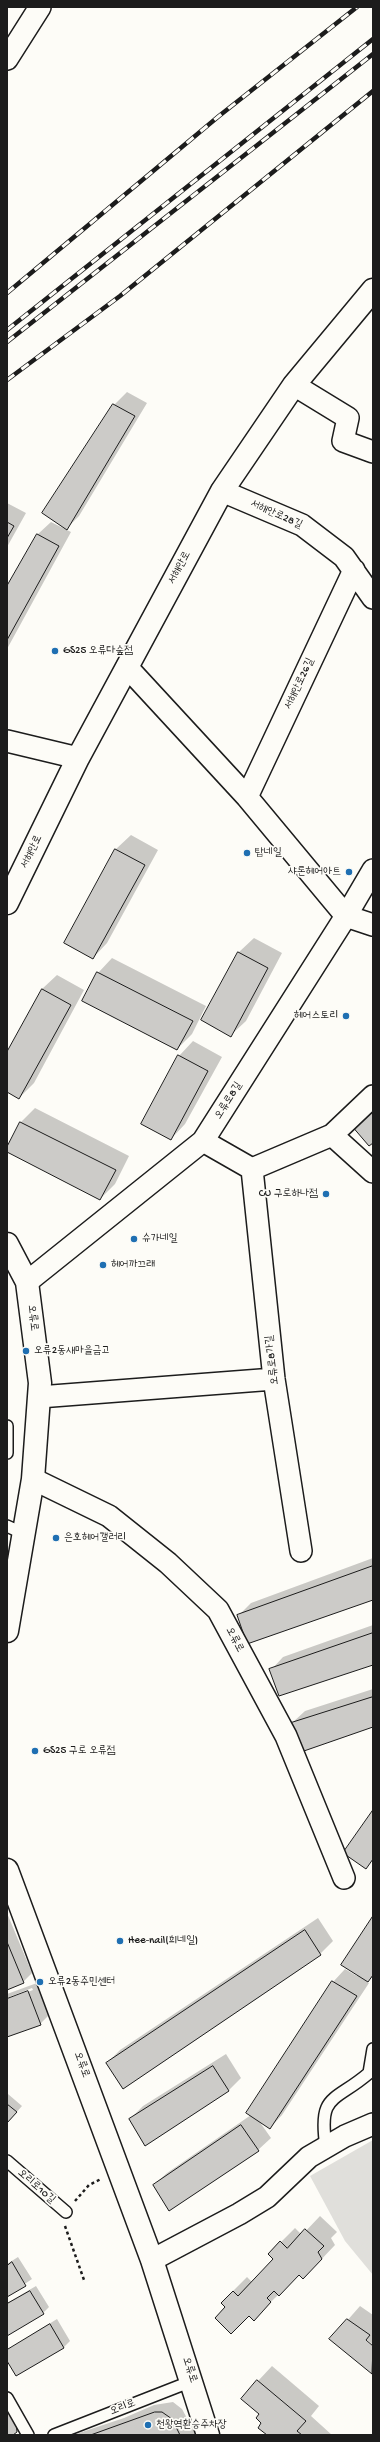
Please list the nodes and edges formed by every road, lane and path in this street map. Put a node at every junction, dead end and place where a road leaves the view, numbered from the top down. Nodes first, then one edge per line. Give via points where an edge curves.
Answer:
1 (40, 7) edge
2 (7, 59) edge
3 (373, 290) edge
4 (294, 385) junction
5 (373, 452) edge
6 (222, 491) junction
7 (354, 570) junction
8 (373, 598) edge
9 (126, 667) junction
10 (7, 741) edge
11 (78, 758) junction
12 (247, 797) junction
13 (373, 870) edge
14 (7, 903) edge
15 (346, 916) junction
16 (373, 926) edge
17 (373, 1096) edge
18 (332, 1135) junction
19 (203, 1141) junction
20 (252, 1169) junction
21 (373, 1172) edge
22 (7, 1244) edge
23 (27, 1282) junction
24 (274, 1379) junction
25 (39, 1397) junction
26 (7, 1426) edge
27 (7, 1453) edge
28 (33, 1479) junction
29 (15, 1529) edge
30 (301, 1550) dead end
31 (7, 1631) edge
32 (7, 1870) edge
33 (344, 1878) dead end
34 (373, 2049) edge
35 (373, 2124) edge
36 (326, 2147) junction
37 (7, 2161) edge
38 (88, 2185) dead end
39 (66, 2212) junction
40 (152, 2260) junction
41 (84, 2280) dead end
42 (192, 2380) junction
43 (7, 2398) edge
44 (28, 2435) edge
45 (54, 2435) edge
46 (208, 2435) edge

1 - 2 street
3 - 4 main road, 서해안로
4 - 5 street via 348,418 343,441
4 - 6 main road, 서해안로
6 - 7 street, 서해안로28길 via 302,524 344,557
6 - 9 main road, 서해안로
7 - 8 street, 서해안로28길
7 - 12 street, 서해안로26길
9 - 11 main road, 서해안로
9 - 12 street
10 - 11 street
11 - 14 main road, 서해안로
12 - 15 street
13 - 15 street, 오류로8길
15 - 16 street
15 - 19 street, 오류로8길
17 - 18 street
18 - 20 street
18 - 21 street
19 - 20 street
19 - 23 street, 오류로8길
20 - 24 street, 오류로8가길
22 - 23 main road, 오류로
23 - 25 main road, 오류로 via 40,1383
24 - 25 street
24 - 30 street, 오류로8가길
25 - 28 main road, 오류로
26 - 27 lane
28 - 29 main road, 오류로
28 - 33 street, 오류로 via 109,1516 168,1563 218,1610 286,1736
29 - 31 main road, 오류로
32 - 40 main road, 오류로
34 - 36 lane via 369,2073 330,2101 323,2114
35 - 36 street
36 - 40 street via 309,2157 266,2197
37 - 39 lane, 오리로10길
38 - 39 path
39 - 41 path via 65,2231
40 - 42 main road, 오류로
42 - 45 lane, 오리로
42 - 46 main road, 오류로
43 - 44 lane

